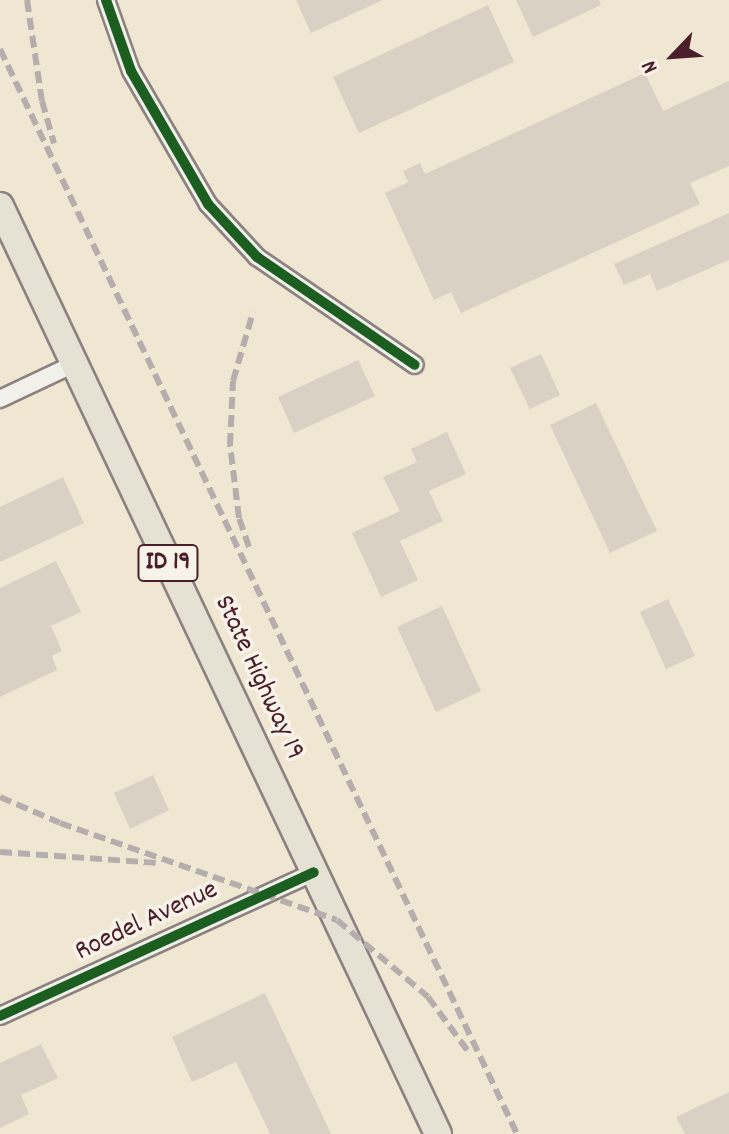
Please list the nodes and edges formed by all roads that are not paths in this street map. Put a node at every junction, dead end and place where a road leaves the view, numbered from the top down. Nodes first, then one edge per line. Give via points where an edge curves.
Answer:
1 (106, 0) edge
2 (0, 206) edge
3 (74, 364) junction
4 (415, 365) dead end
5 (0, 399) edge
6 (314, 872) junction
7 (0, 1016) edge
8 (438, 1134) edge

1 - 4 street via 131,71 208,204 257,257
2 - 3 main road, State Highway 19 / ID 19
3 - 5 street
3 - 6 main road, State Highway 19 / ID 19
6 - 7 street, Roedel Avenue
6 - 8 main road, State Highway 19 / ID 19

